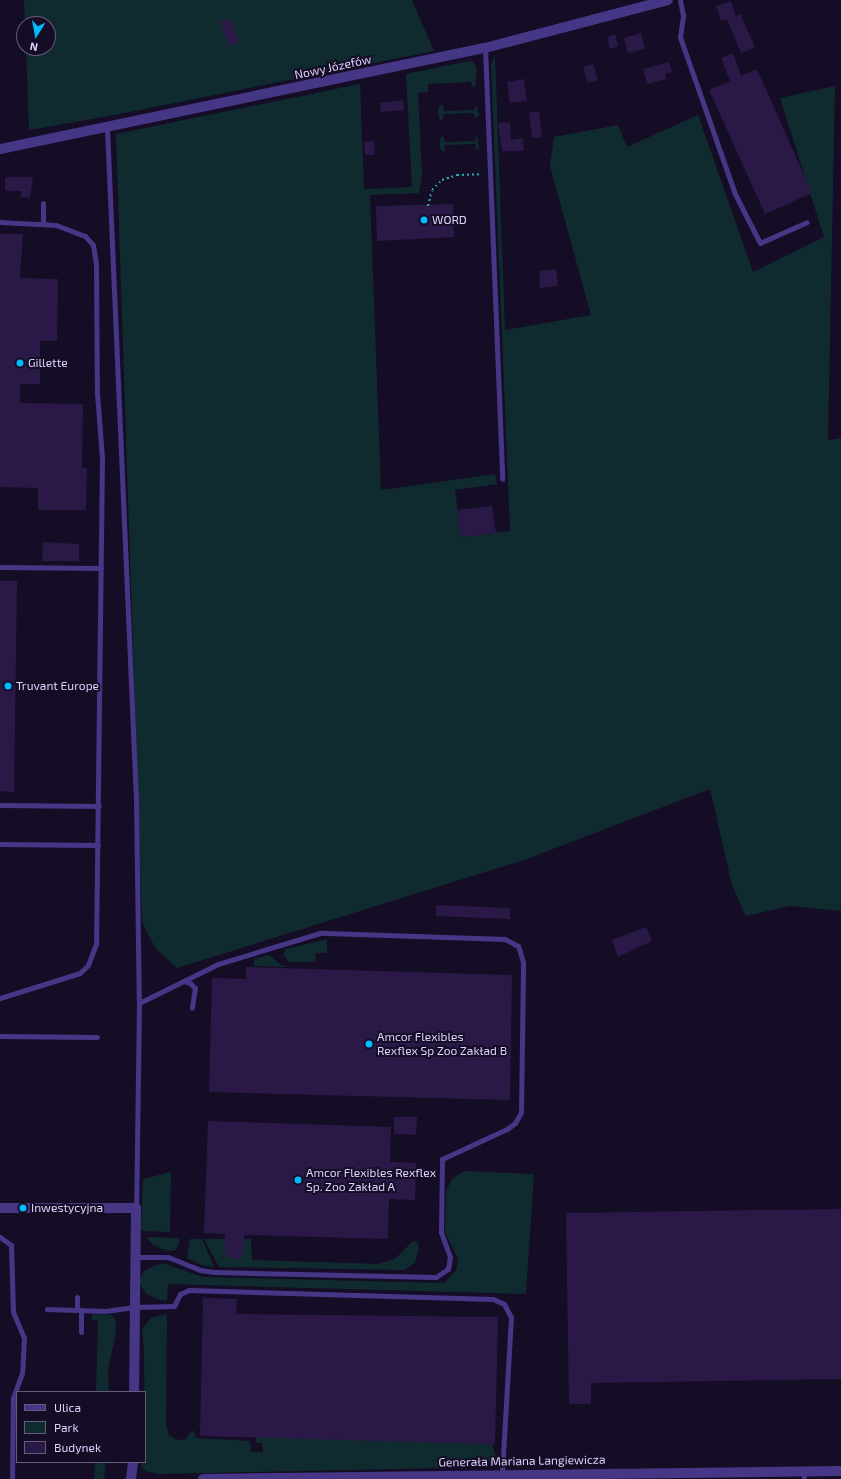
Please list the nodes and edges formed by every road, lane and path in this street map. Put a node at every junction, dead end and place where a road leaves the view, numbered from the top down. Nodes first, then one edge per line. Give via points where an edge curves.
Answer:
1 (668, 0) edge
2 (680, 0) edge
3 (485, 48) junction
4 (107, 128) junction
5 (0, 149) edge
6 (482, 168) dead end
7 (43, 203) dead end
8 (428, 206) dead end
9 (0, 222) edge
10 (807, 222) dead end
11 (43, 223) junction
12 (502, 479) dead end
13 (0, 567) edge
14 (101, 568) junction
15 (0, 805) edge
16 (99, 806) junction
17 (0, 844) edge
18 (98, 846) junction
19 (183, 981) junction
20 (0, 998) edge
21 (139, 1003) junction
22 (192, 1008) dead end
23 (0, 1036) edge
24 (97, 1037) dead end
25 (0, 1208) edge
26 (136, 1208) junction
27 (0, 1237) edge
28 (135, 1257) junction
29 (77, 1297) dead end
30 (134, 1307) junction
31 (47, 1309) dead end
32 (79, 1310) junction
33 (81, 1332) dead end
34 (134, 1391) edge
35 (133, 1463) edge
36 (841, 1471) edge
37 (502, 1474) junction
38 (762, 1475) edge
39 (804, 1475) edge
40 (535, 1476) edge
41 (686, 1476) edge
42 (348, 1477) edge
43 (12, 1479) edge
44 (131, 1479) edge
45 (203, 1479) edge

1 - 3 street, Nowy Józefów
2 - 10 lane via 683,16 680,37 735,194 760,242
3 - 4 street, Nowy Józefów
3 - 12 lane
4 - 5 street, Nowy Józefów
4 - 21 lane via 136,800
6 - 8 path via 482,174 457,175 442,180 432,190
7 - 11 lane
9 - 11 lane
11 - 14 lane via 70,228 85,236 93,245 96,264 96,393 102,458
13 - 14 lane
14 - 16 lane
15 - 16 lane
16 - 18 lane
17 - 18 lane
18 - 20 lane via 96,944 88,965 80,974
19 - 21 lane
19 - 22 lane via 190,983 194,988
19 - 28 lane via 218,964 320,933 509,940 518,946 523,962 521,1112 515,1124 507,1130 446,1155 442,1159 441,1232 450,1263 448,1269 436,1277 208,1271 168,1257
21 - 26 lane
23 - 24 lane
25 - 26 street
26 - 28 street
27 - 43 lane via 11,1245 13,1312 24,1338 22,1373 13,1398
28 - 30 street
29 - 32 lane
30 - 32 lane via 104,1311
30 - 34 street
30 - 37 lane via 174,1306 180,1294 189,1290 493,1299 504,1304 511,1317
31 - 32 lane
32 - 33 lane
35 - 44 street
36 - 39 street, Generała Mariana Langiewicza
37 - 40 street, Generała Mariana Langiewicza
37 - 42 street, Generała Mariana Langiewicza
38 - 39 street, Generała Mariana Langiewicza
38 - 41 street, Generała Mariana Langiewicza
40 - 41 street, Generała Mariana Langiewicza
42 - 45 street, Generała Mariana Langiewicza

